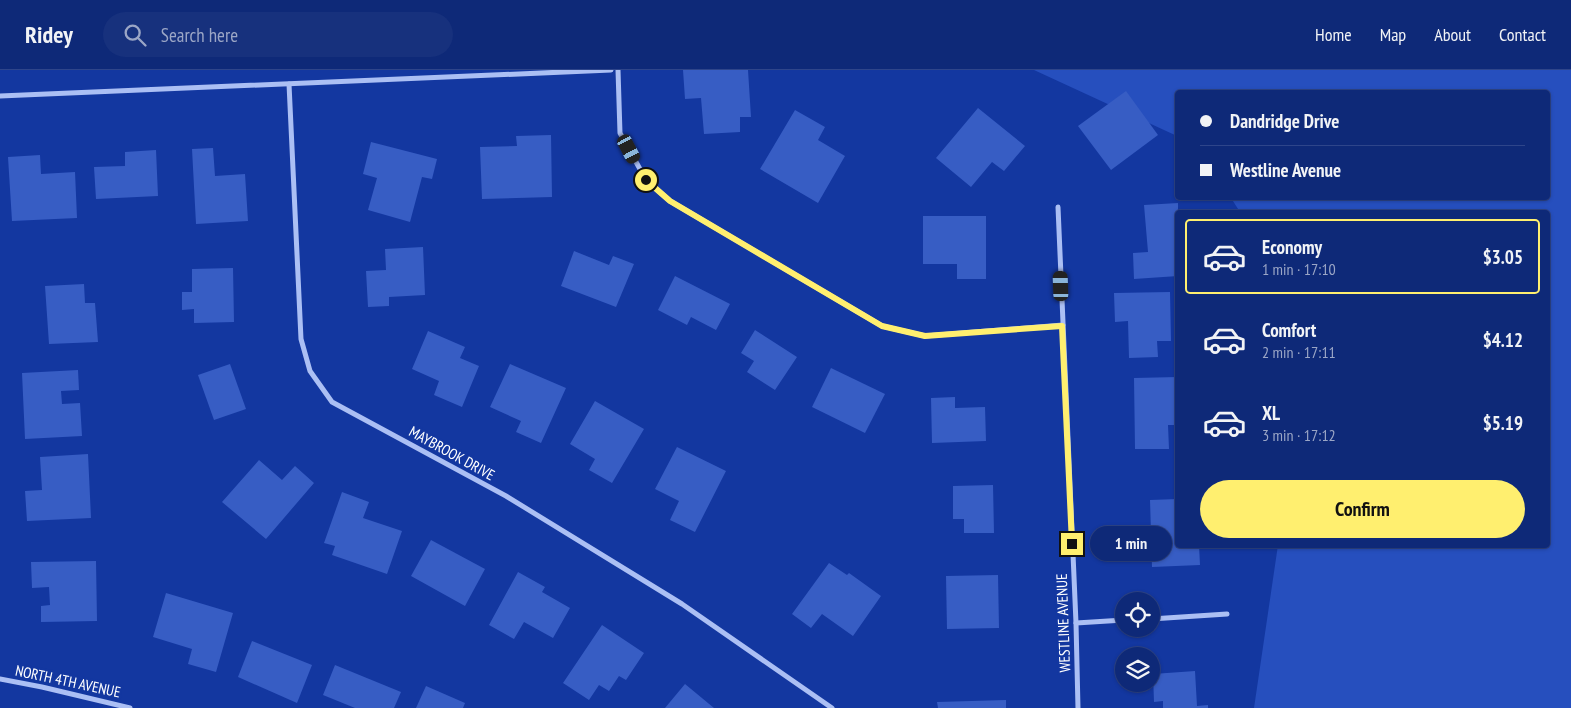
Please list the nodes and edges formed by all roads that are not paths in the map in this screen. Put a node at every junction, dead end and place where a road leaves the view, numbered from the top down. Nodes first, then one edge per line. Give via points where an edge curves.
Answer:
1 (611, 70) edge
2 (618, 70) edge
3 (289, 84) junction
4 (0, 96) edge
5 (1058, 207) dead end
6 (1062, 326) junction
7 (1227, 614) dead end
8 (1160, 618) edge
9 (1115, 621) edge
10 (1076, 623) junction
11 (0, 679) edge
12 (130, 708) edge
13 (832, 708) edge
14 (1078, 708) edge

1 - 3 street
2 - 6 street via 620,133 646,180 670,201 882,326 925,336
3 - 4 street
3 - 13 street, MAYBROOK DRIVE via 301,339 310,371 332,402 506,496 682,604
5 - 6 street, WESTLINE AVENUE
6 - 10 street, WESTLINE AVENUE
7 - 8 street
9 - 10 street
10 - 14 street, WESTLINE AVENUE
11 - 12 street, NORTH 4TH AVENUE

